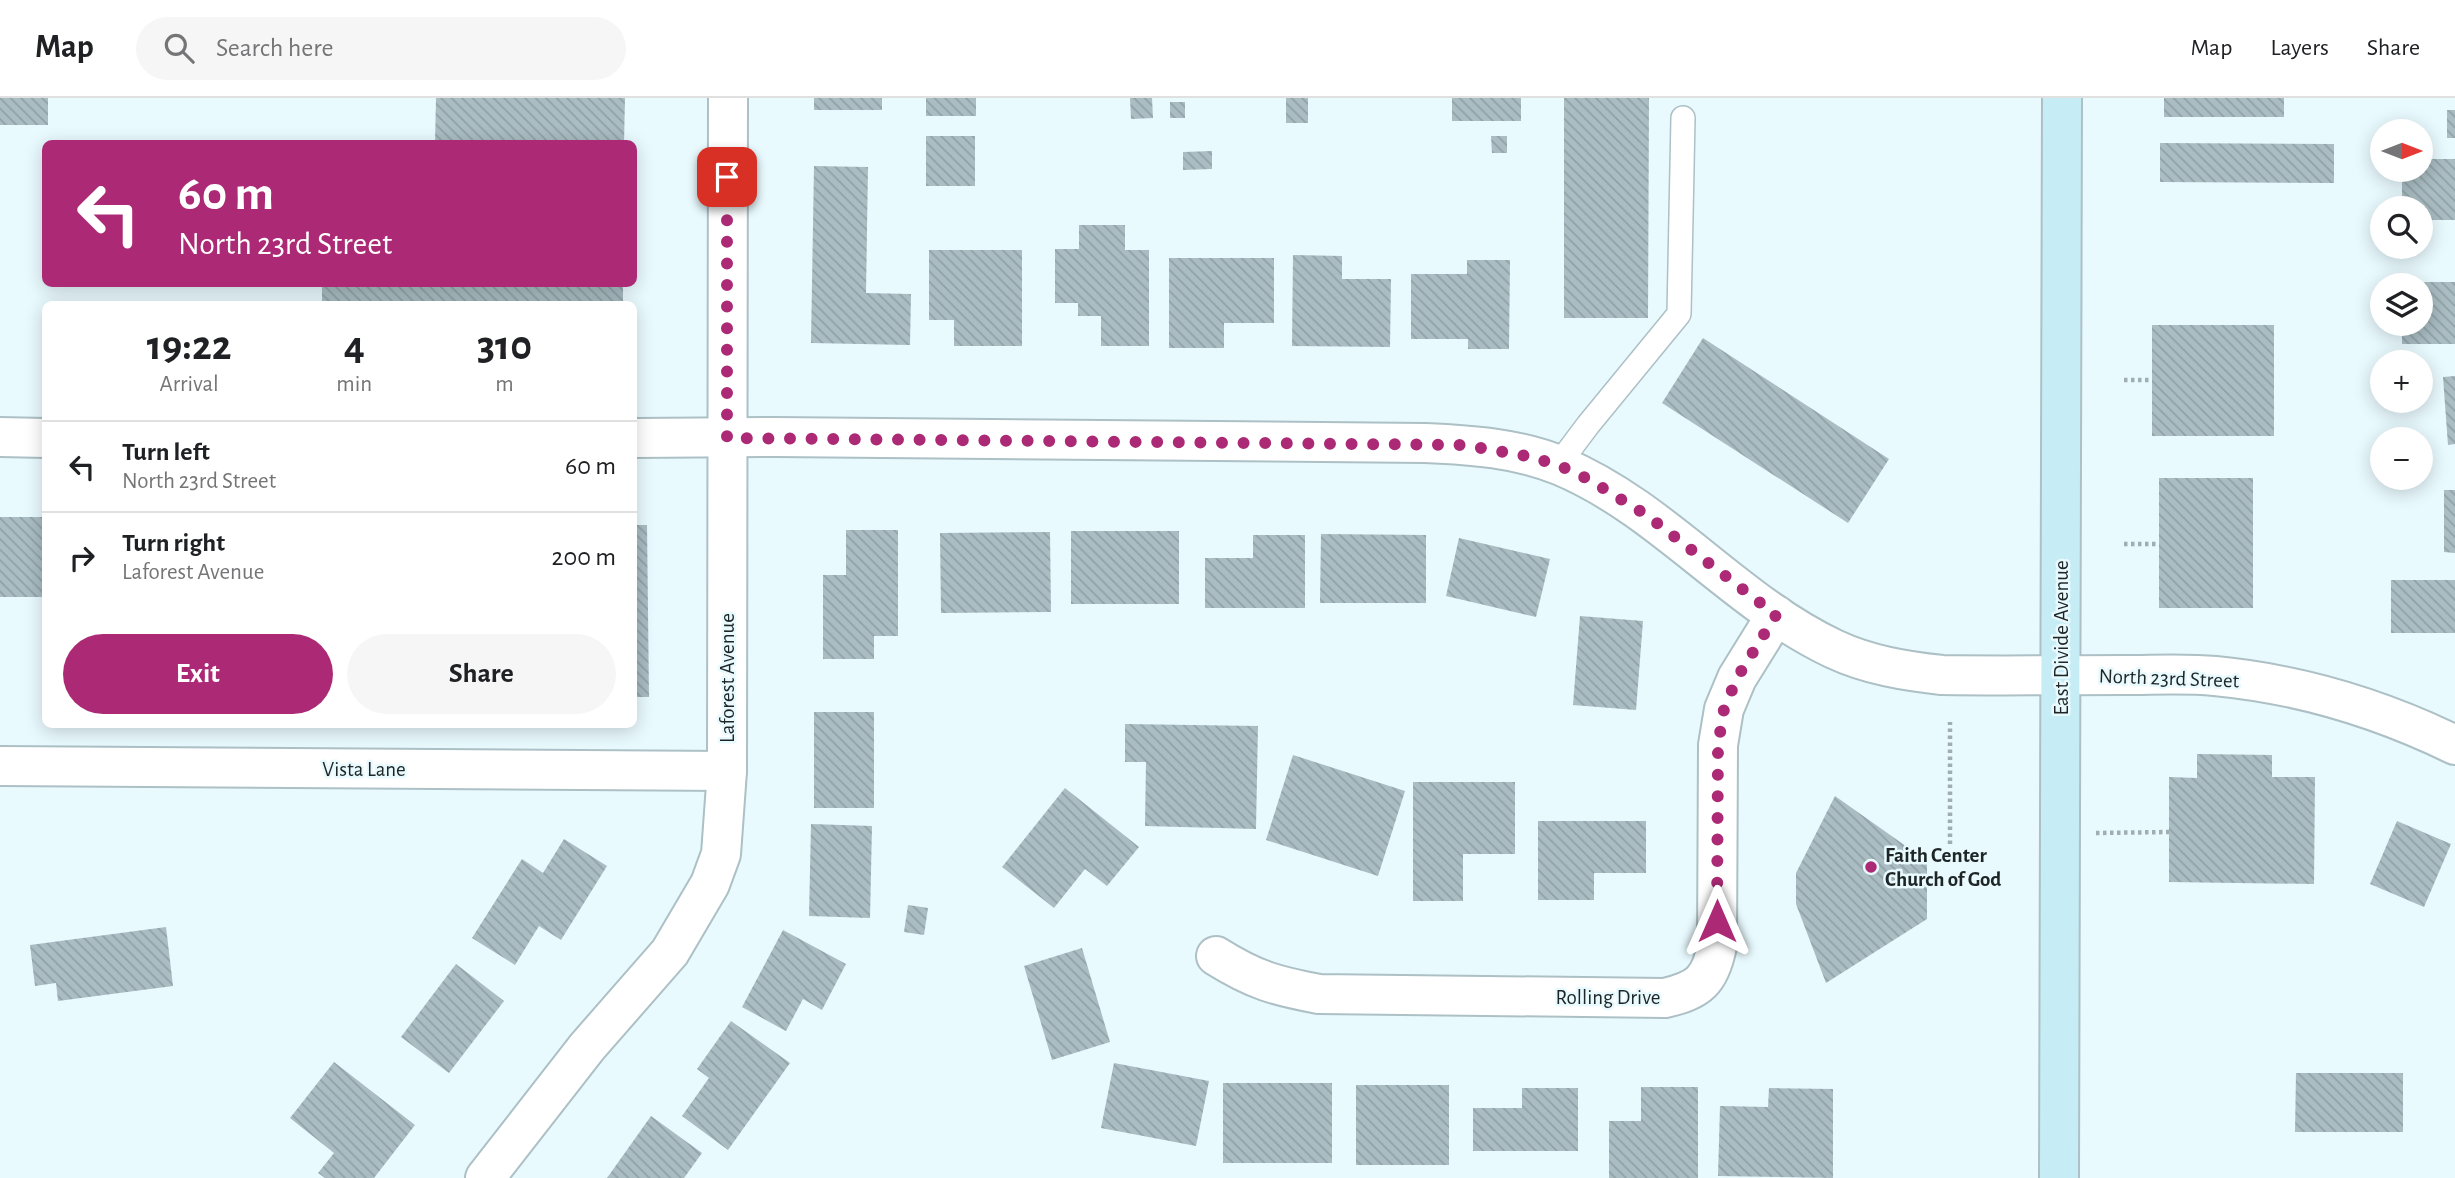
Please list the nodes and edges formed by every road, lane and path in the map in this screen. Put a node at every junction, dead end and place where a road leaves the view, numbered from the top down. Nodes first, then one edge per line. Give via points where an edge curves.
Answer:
1 (727, 98) edge
2 (2062, 98) edge
3 (1682, 118) dead end
4 (2124, 380) dead end
5 (2152, 380) dead end
6 (0, 437) edge
7 (42, 438) edge
8 (637, 438) edge
9 (727, 438) junction
10 (1558, 465) junction
11 (2124, 544) dead end
12 (2159, 544) dead end
13 (1776, 615) junction
14 (2060, 675) junction
15 (1950, 722) dead end
16 (2455, 745) edge
17 (0, 766) edge
18 (727, 771) junction
19 (2169, 832) dead end
20 (2060, 833) junction
21 (1950, 844) dead end
22 (1216, 956) dead end
23 (485, 1178) edge
24 (2059, 1178) edge

1 - 9 street, Laforest Avenue
2 - 14 street, East Divide Avenue
3 - 10 lane via 1679,314
4 - 5 path
6 - 7 street
8 - 9 street, North 23rd Street
9 - 10 street, North 23rd Street via 1425,443 1494,449
9 - 18 street, Laforest Avenue
10 - 13 street, North 23rd Street via 1645,514
11 - 12 path
13 - 14 street, North 23rd Street via 1835,649 1907,671
13 - 22 street, Rolling Drive via 1737,678 1724,709 1718,745 1717,946 1703,983 1687,993 1665,998 1319,994 1247,976
14 - 16 street, North 23rd Street via 2213,676 2297,688 2388,716
14 - 20 street, East Divide Avenue
15 - 21 path
17 - 18 street, Vista Lane
18 - 23 street, Laforest Avenue via 721,855 710,884 670,952 587,1047
19 - 20 path
20 - 24 street, East Divide Avenue

